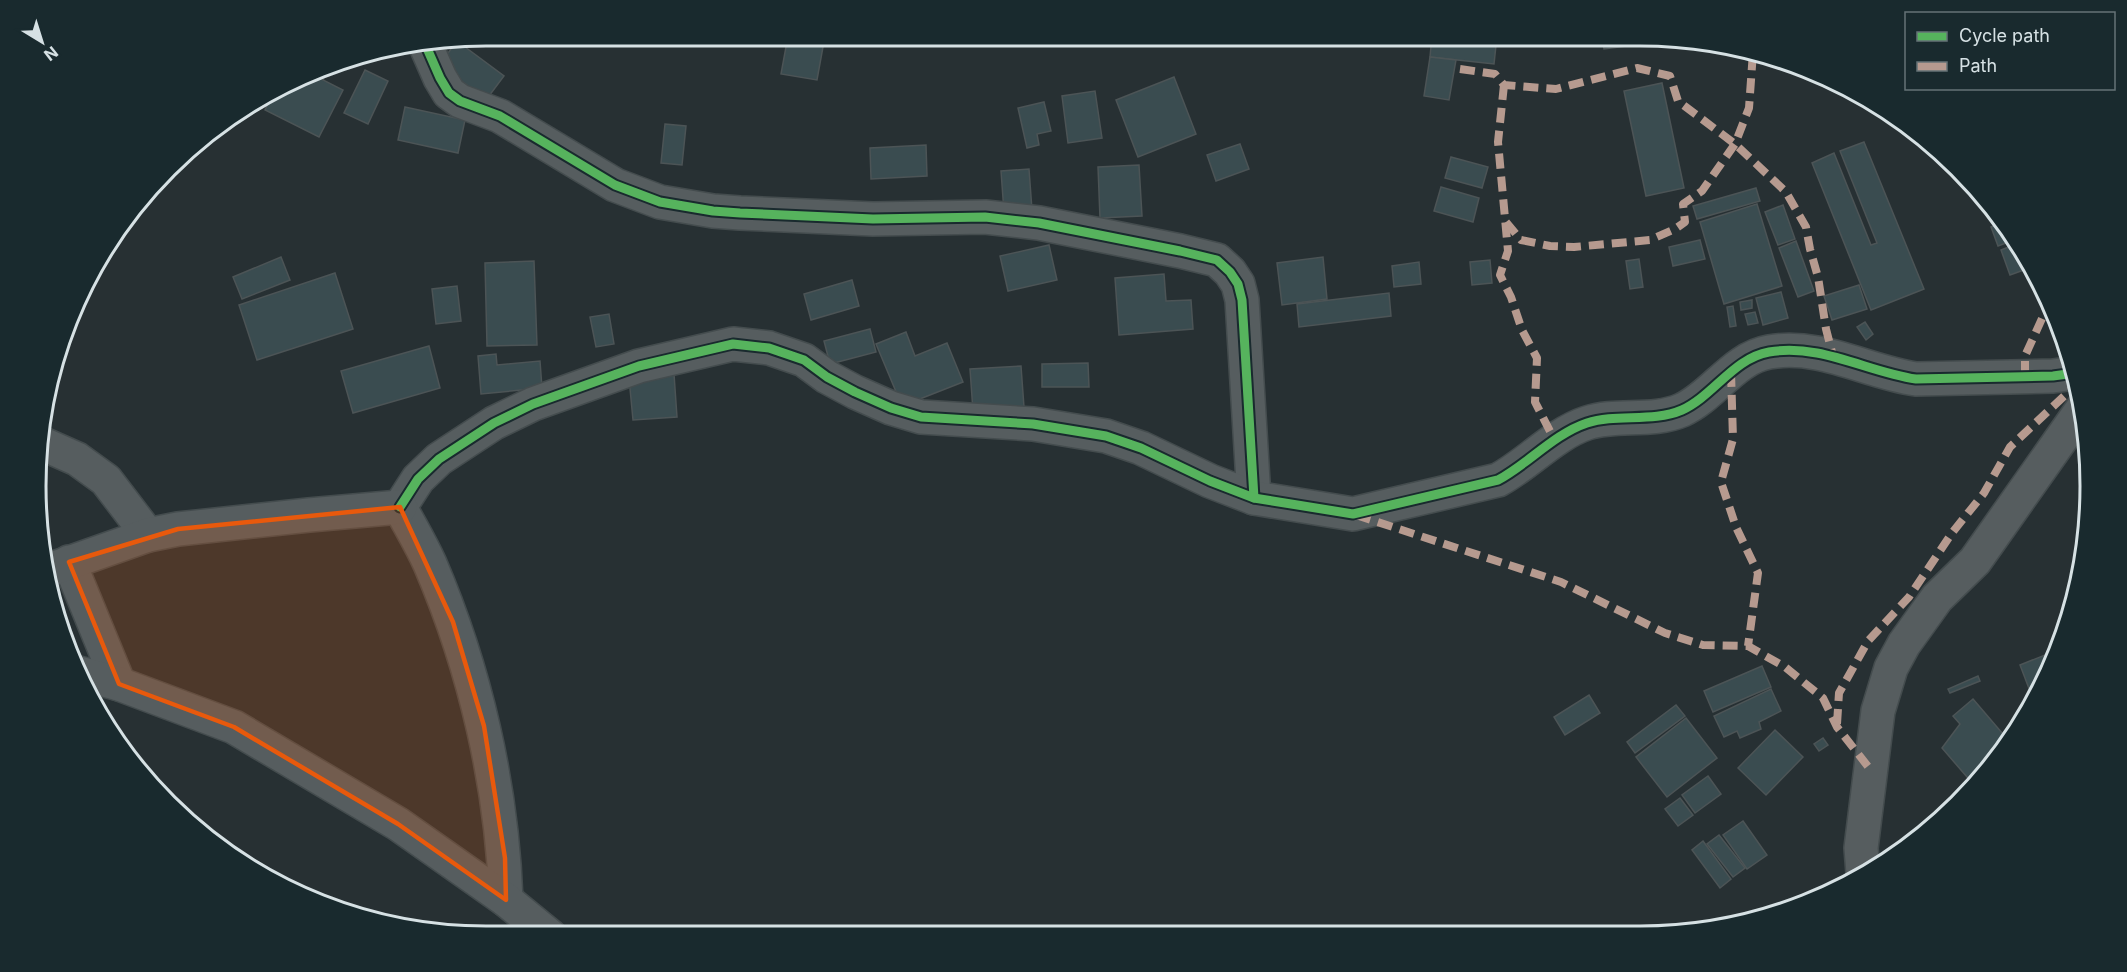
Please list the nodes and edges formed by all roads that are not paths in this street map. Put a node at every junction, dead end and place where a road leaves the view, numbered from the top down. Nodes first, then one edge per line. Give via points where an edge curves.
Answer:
1 (428, 50) edge
2 (2066, 374) edge
3 (2075, 419) edge
4 (48, 446) edge
5 (1254, 498) junction
6 (400, 507) junction
7 (148, 535) junction
8 (58, 567) edge
9 (90, 676) edge
10 (119, 684) junction
11 (1862, 866) edge
12 (506, 900) junction
13 (538, 926) edge

1 - 5 street via 449,93 460,101 500,116 615,184 660,202 731,212 873,219 985,218 1039,223 1216,260 1238,284 1242,300
2 - 5 street via 1916,379 1833,356 1768,352 1742,364 1680,411 1585,424 1498,480 1353,514
3 - 11 street via 1975,561 1937,598 1892,668 1878,711 1861,848
4 - 7 street via 77,459 105,480
5 - 6 street via 1106,436 1033,424 921,417 855,392 804,360 769,348 733,344 639,366 533,404 494,423 438,459 418,479
6 - 7 street
6 - 12 street via 429,562 453,622 484,726 504,858
7 - 8 street
8 - 10 street
9 - 10 street
10 - 12 street via 234,727 398,824
12 - 13 street

